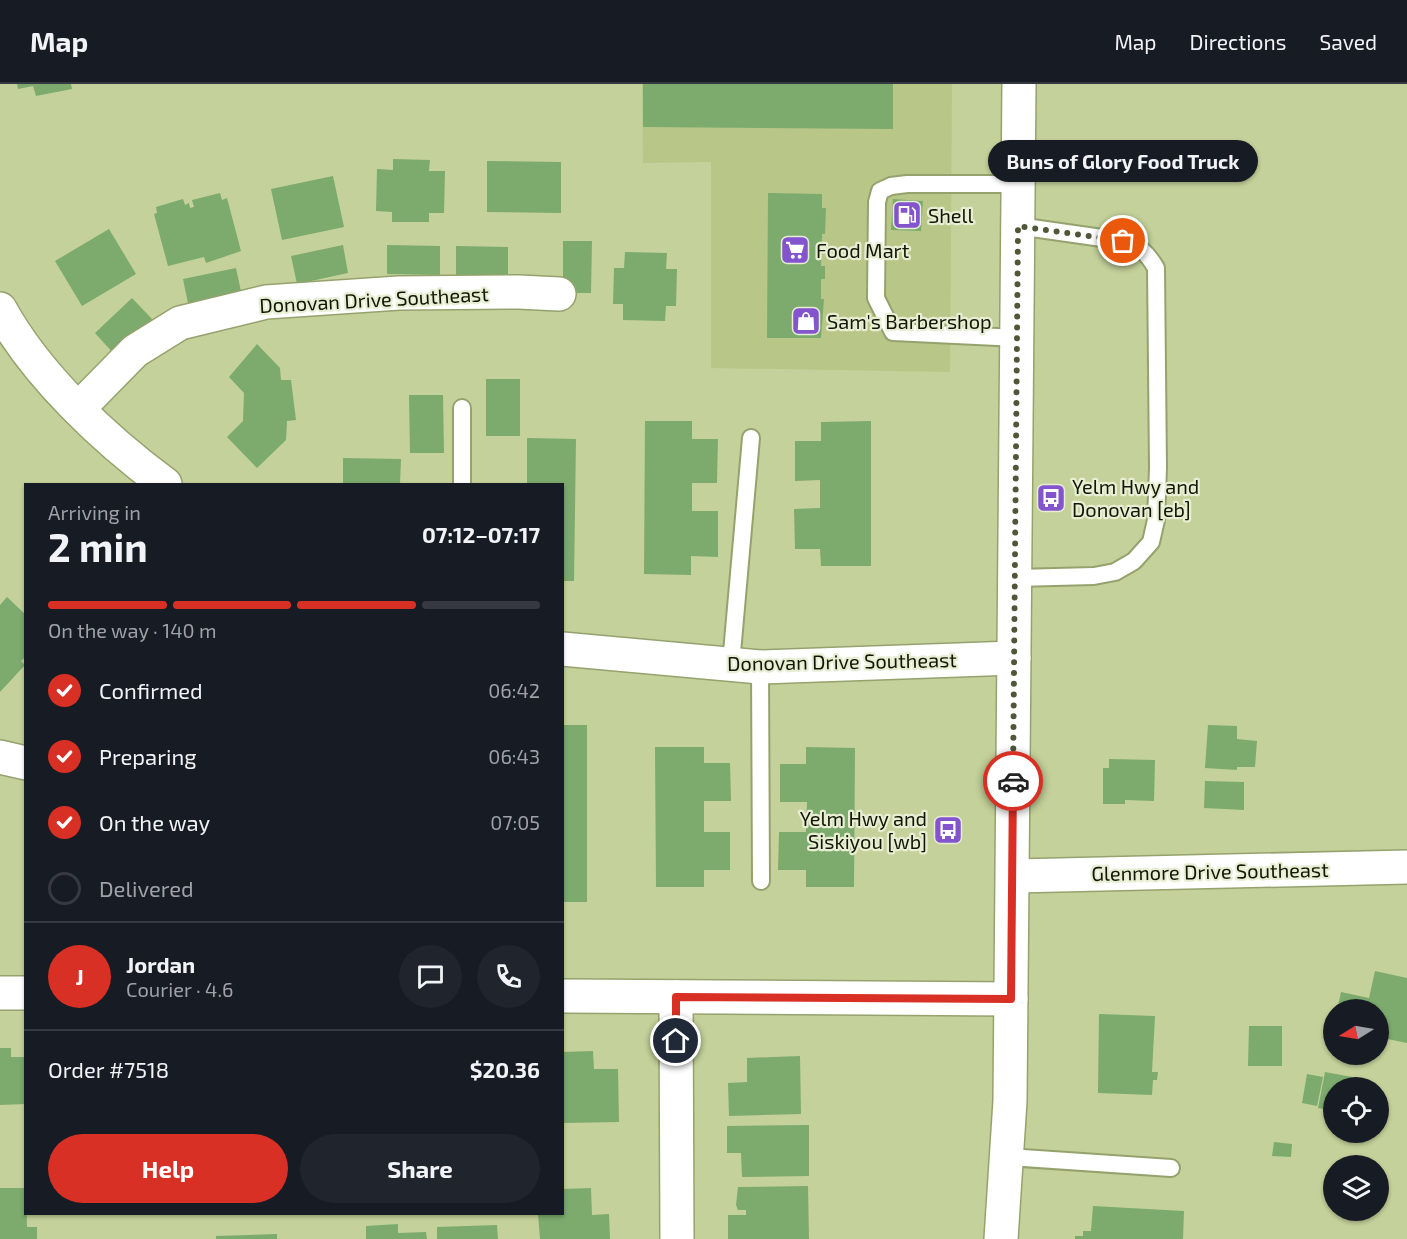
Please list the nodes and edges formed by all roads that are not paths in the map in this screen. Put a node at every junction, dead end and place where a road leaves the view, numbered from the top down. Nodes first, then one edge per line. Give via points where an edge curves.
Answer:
1 (1019, 84) edge
2 (1018, 184) junction
3 (1018, 226) junction
4 (560, 294) dead end
5 (0, 309) edge
6 (1018, 338) junction
7 (462, 408) dead end
8 (78, 410) junction
9 (750, 438) dead end
10 (164, 483) edge
11 (462, 483) edge
12 (1015, 578) junction
13 (564, 649) edge
14 (1014, 658) junction
15 (745, 665) junction
16 (0, 758) edge
17 (24, 763) edge
18 (1407, 867) edge
19 (1013, 876) junction
20 (761, 881) dead end
21 (0, 993) edge
22 (24, 993) edge
23 (564, 996) edge
24 (676, 997) junction
25 (1011, 999) junction
26 (1006, 1157) junction
27 (1171, 1168) dead end
28 (677, 1239) edge
29 (1001, 1239) edge

1 - 2 street
2 - 3 street
2 - 6 lane via 907,184 880,191 876,298 893,332
3 - 6 street
3 - 12 lane via 1123,241 1147,253 1156,268 1158,468 1151,542 1134,561 1115,572 1094,576
4 - 8 street, Donovan Drive Southeast via 399,293 255,305 180,323 135,351
5 - 8 street via 13,333
6 - 12 street
7 - 11 lane
8 - 10 street
9 - 15 lane
12 - 14 street
13 - 15 street, Donovan Drive Southeast
14 - 15 street, Donovan Drive Southeast
14 - 19 street
15 - 20 lane
16 - 17 street
18 - 19 street, Glenmore Drive Southeast
19 - 25 street
21 - 22 street
23 - 24 street
24 - 25 street
24 - 28 street
25 - 26 street
26 - 27 lane
26 - 29 street

